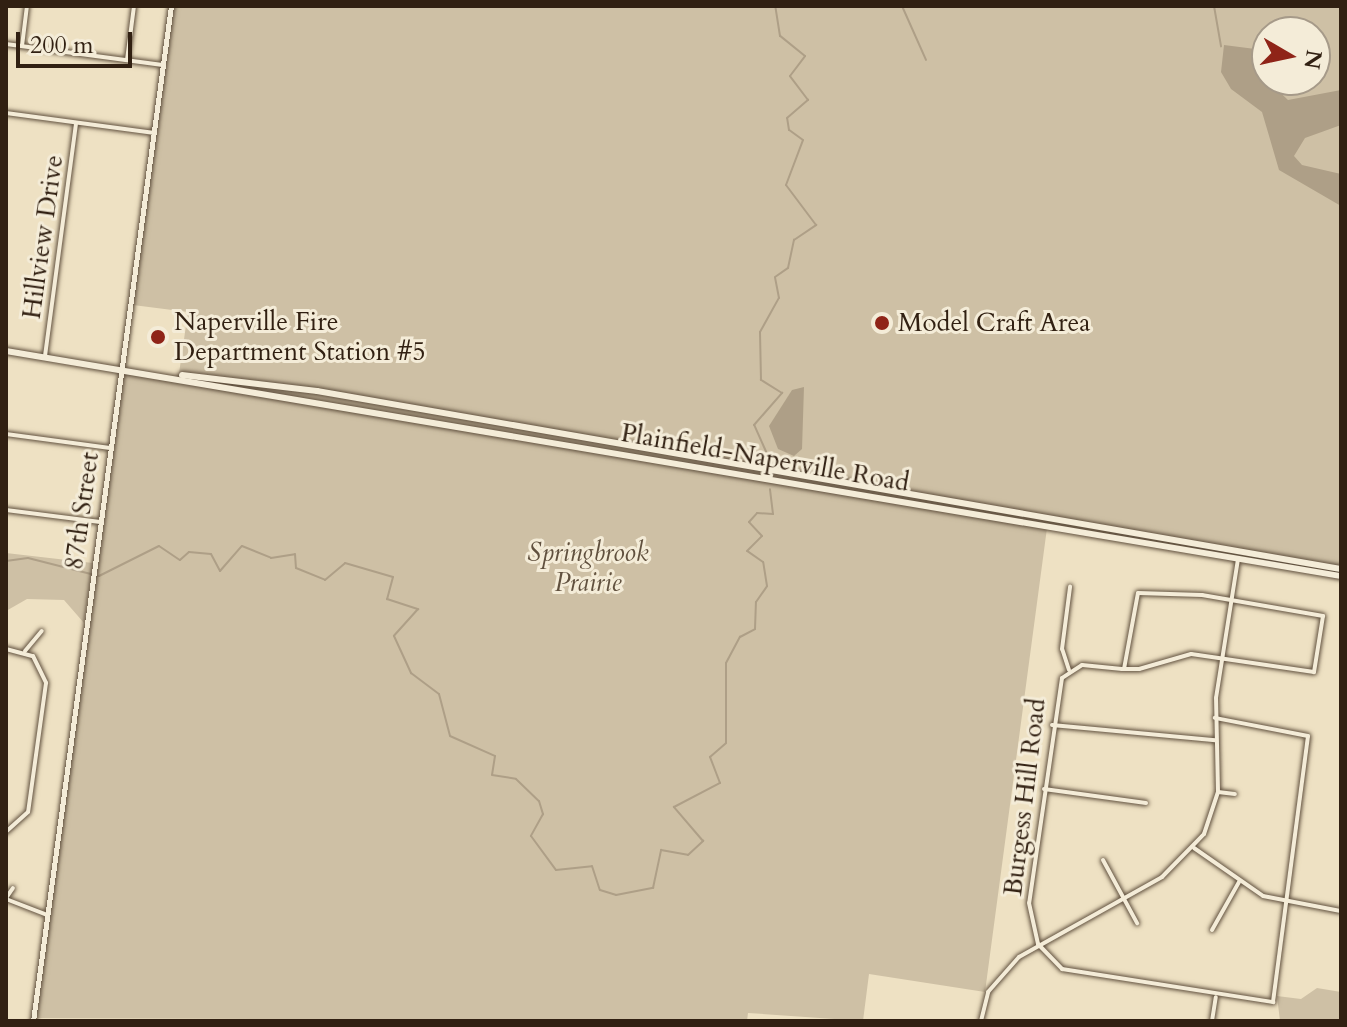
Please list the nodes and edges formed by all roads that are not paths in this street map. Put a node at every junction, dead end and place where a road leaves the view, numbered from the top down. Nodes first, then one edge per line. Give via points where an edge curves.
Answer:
1 (27, 6) edge
2 (134, 6) edge
3 (171, 6) edge
4 (6, 44) edge
5 (22, 46) junction
6 (127, 60) junction
7 (163, 65) junction
8 (6, 113) edge
9 (76, 123) junction
10 (153, 133) junction
11 (6, 351) edge
12 (45, 356) junction
13 (121, 367) junction
14 (6, 434) edge
15 (110, 448) junction
16 (6, 510) edge
17 (100, 522) junction
18 (1238, 557) junction
19 (1341, 569) edge
20 (1341, 576) edge
21 (1070, 587) dead end
22 (1231, 600) junction
23 (42, 631) dead end
24 (6, 649) edge
25 (25, 651) junction
26 (1222, 658) junction
27 (1124, 669) junction
28 (1069, 670) junction
29 (1215, 718) junction
30 (1052, 725) junction
31 (1215, 740) junction
32 (1044, 789) junction
33 (1218, 792) junction
34 (1235, 794) dead end
35 (1146, 803) dead end
36 (6, 832) edge
37 (1194, 848) junction
38 (1103, 860) dead end
39 (1239, 882) junction
40 (13, 888) dead end
41 (6, 898) edge
42 (1123, 898) junction
43 (1286, 902) junction
44 (1341, 911) edge
45 (47, 915) junction
46 (1137, 923) dead end
47 (1212, 930) dead end
48 (1038, 944) junction
49 (1216, 997) junction
50 (33, 1021) edge
51 (981, 1021) edge
52 (1212, 1021) edge

1 - 5 street
2 - 6 street
3 - 7 street, 87th Street
4 - 5 street
5 - 6 street
6 - 7 street
7 - 10 street, 87th Street
8 - 9 street
9 - 10 street
9 - 12 street, Hillview Drive
10 - 13 street, 87th Street
11 - 12 main road, Plainfield-Naperville Road
12 - 13 main road, Plainfield-Naperville Road
13 - 15 street, 87th Street
13 - 18 main road, Plainfield-Naperville Road
14 - 15 street
15 - 17 street, 87th Street
16 - 17 street
17 - 45 street, 87th Street
18 - 19 main road, Plainfield-Naperville Road
18 - 20 main road, Plainfield-Naperville Road
18 - 22 street
21 - 28 street via 1062,649
22 - 26 street
22 - 26 street, Burgess Hill Road via 1322,614 1317,668
22 - 27 street via 1136,594
23 - 25 street
24 - 25 street
25 - 36 street via 43,667 45,688 29,806 21,825
26 - 27 street, Burgess Hill Road via 1185,654
26 - 29 street
27 - 28 street, Burgess Hill Road
28 - 30 street, Burgess Hill Road via 1058,686
29 - 31 street
29 - 43 street via 1308,736
30 - 31 street
30 - 32 street, Burgess Hill Road
31 - 33 street
32 - 35 street
32 - 48 street, Burgess Hill Road via 1029,903
33 - 34 street
33 - 37 street
37 - 39 street
37 - 42 street via 1171,872
38 - 42 street
39 - 43 street
39 - 47 street
40 - 41 street
41 - 45 street
42 - 46 street
42 - 48 street
43 - 44 street
43 - 49 street via 1273,1002
45 - 50 street, 87th Street
48 - 49 street via 1073,973
48 - 51 street via 997,978
49 - 52 street

